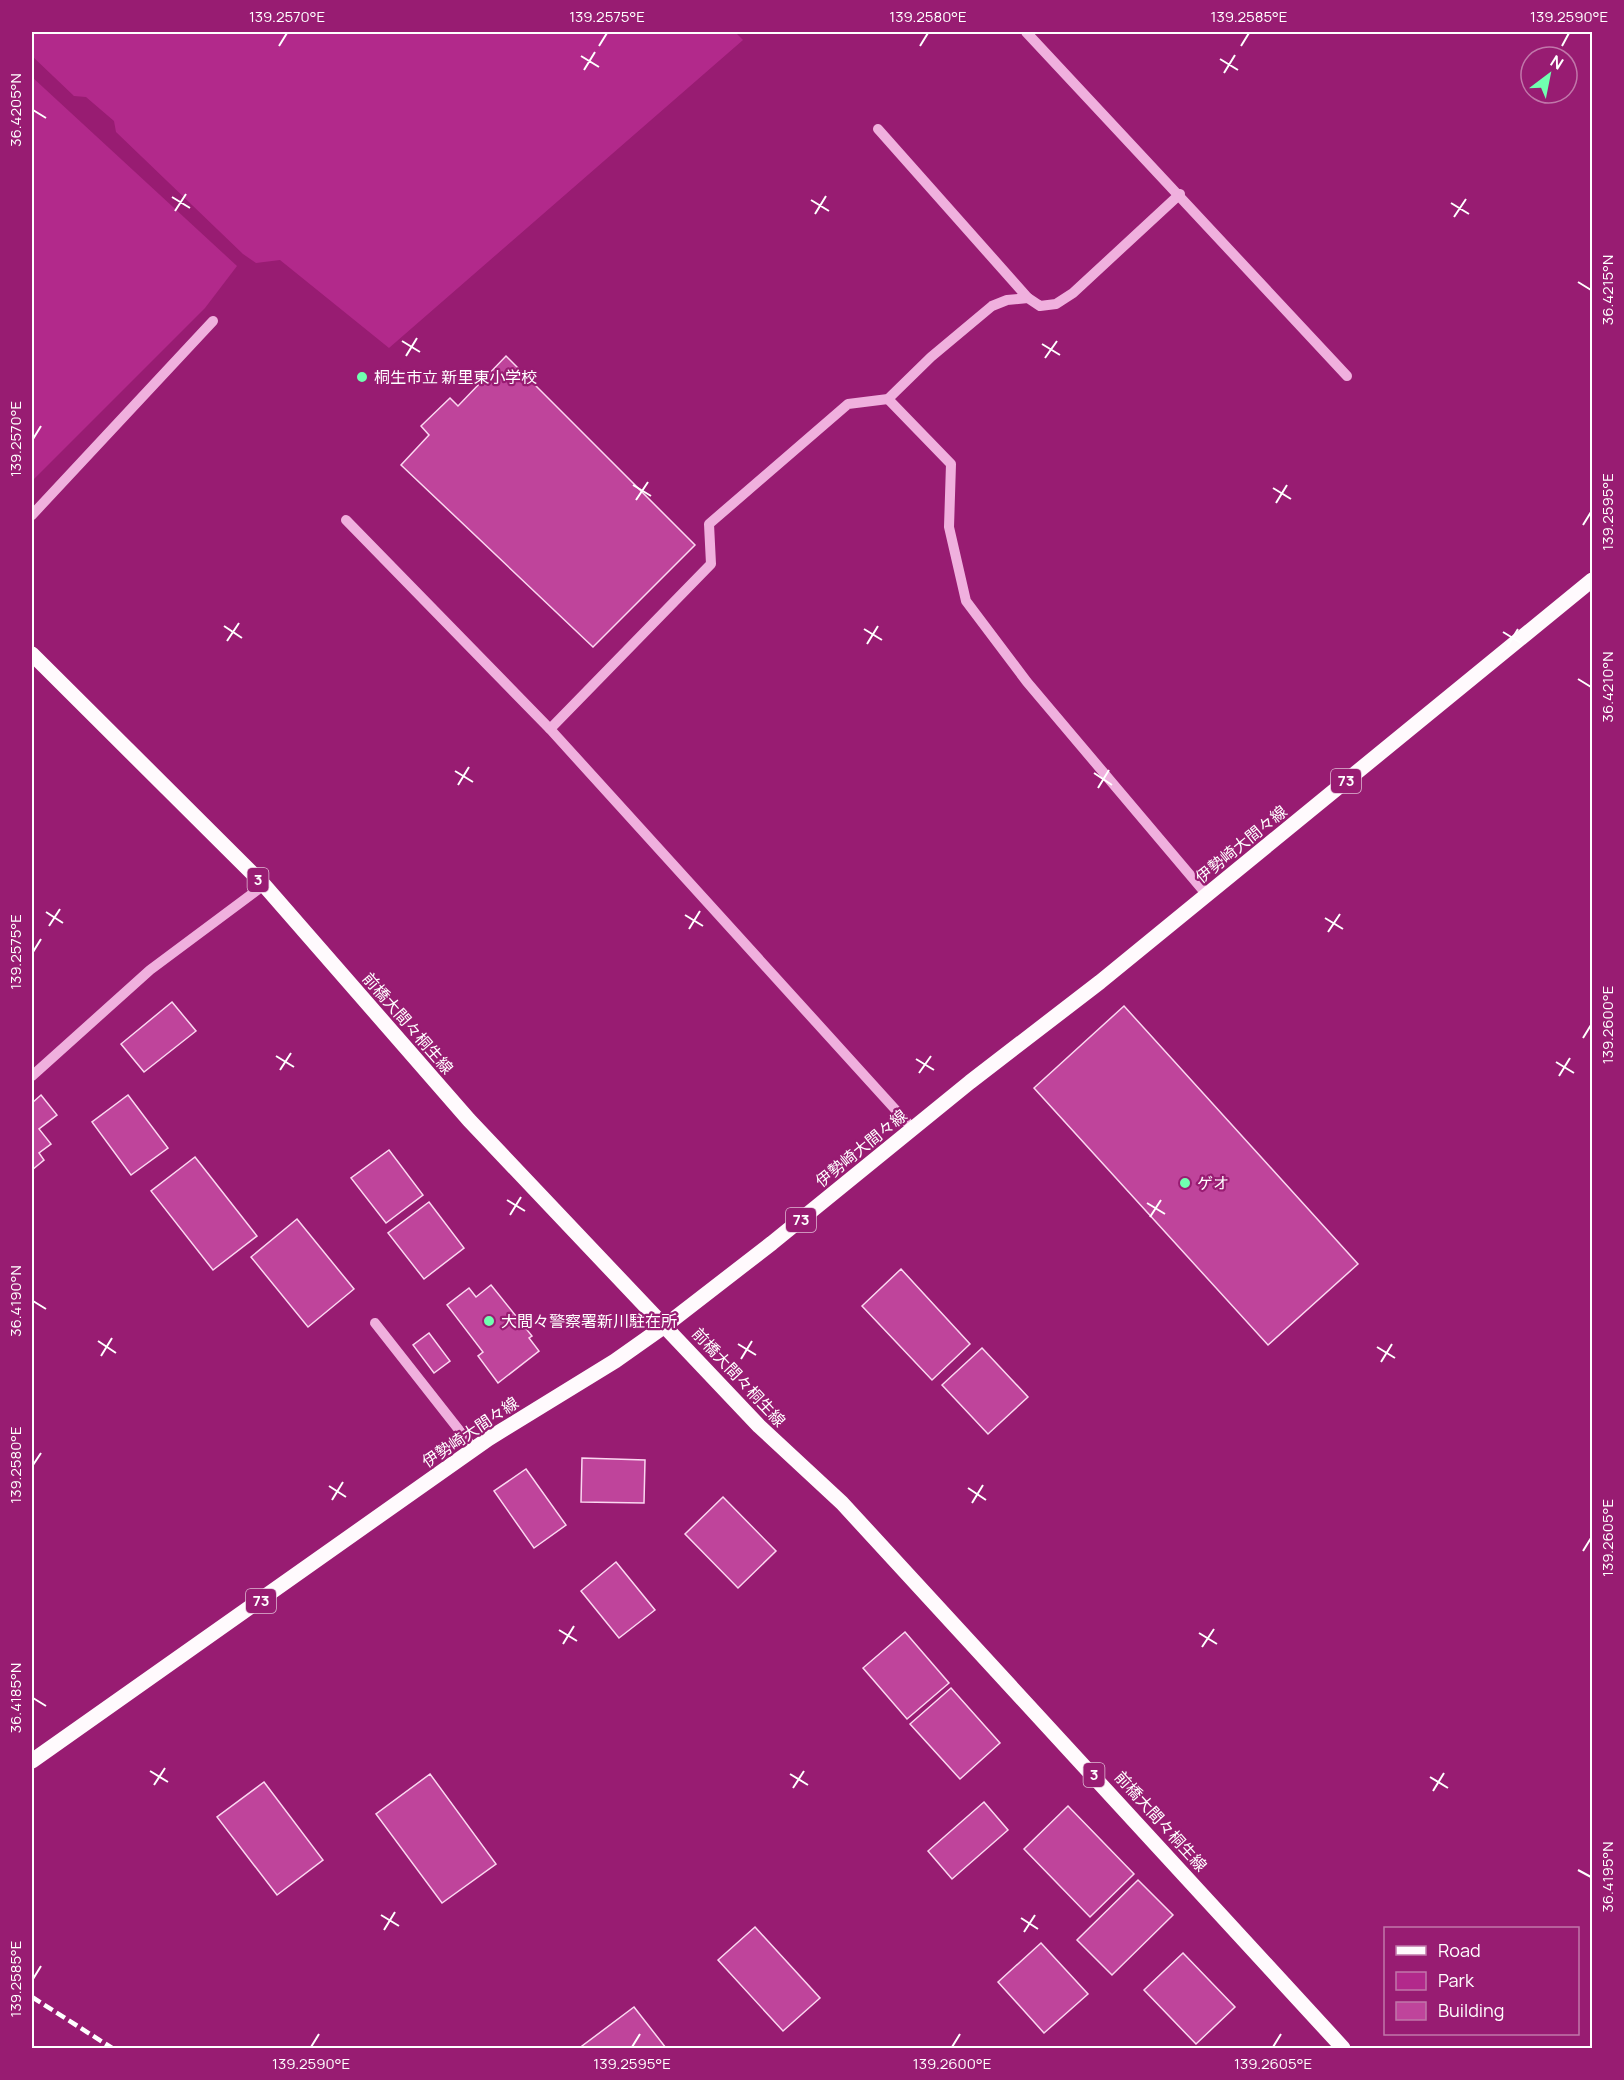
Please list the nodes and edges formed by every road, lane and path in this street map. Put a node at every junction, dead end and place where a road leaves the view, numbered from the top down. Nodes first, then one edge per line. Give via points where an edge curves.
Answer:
1 (1026, 32) edge
2 (878, 129) dead end
3 (1179, 194) junction
4 (1028, 298) junction
5 (213, 321) dead end
6 (1347, 376) dead end
7 (888, 399) junction
8 (32, 515) edge
9 (346, 520) dead end
10 (1593, 580) edge
11 (32, 654) edge
12 (550, 729) junction
13 (264, 885) junction
14 (1206, 895) junction
15 (32, 1076) edge
16 (913, 1128) junction
17 (375, 1323) dead end
18 (666, 1325) junction
19 (474, 1449) junction
20 (32, 1761) edge
21 (1343, 2049) edge

1 - 3 street
2 - 4 street
3 - 4 street via 1073,293 1056,304 1040,306
3 - 6 street
4 - 7 street via 992,306
5 - 8 street
7 - 12 street via 848,404 709,524 711,564
7 - 14 street via 951,464 950,527 966,601 1027,682
9 - 12 street
10 - 14 main road, 伊勢崎大間々線 / 73
11 - 13 main road, 前橋大間々桐生線 / 3
12 - 16 street
13 - 15 street via 150,970
13 - 18 main road, 前橋大間々桐生線 / 3 via 469,1120
14 - 16 main road, 伊勢崎大間々線 / 73
16 - 18 main road, 伊勢崎大間々線 / 73
17 - 19 street
18 - 19 main road, 伊勢崎大間々線 / 73
18 - 21 main road, 前橋大間々桐生線 / 3 via 759,1426 850,1512
19 - 20 main road, 伊勢崎大間々線 / 73

